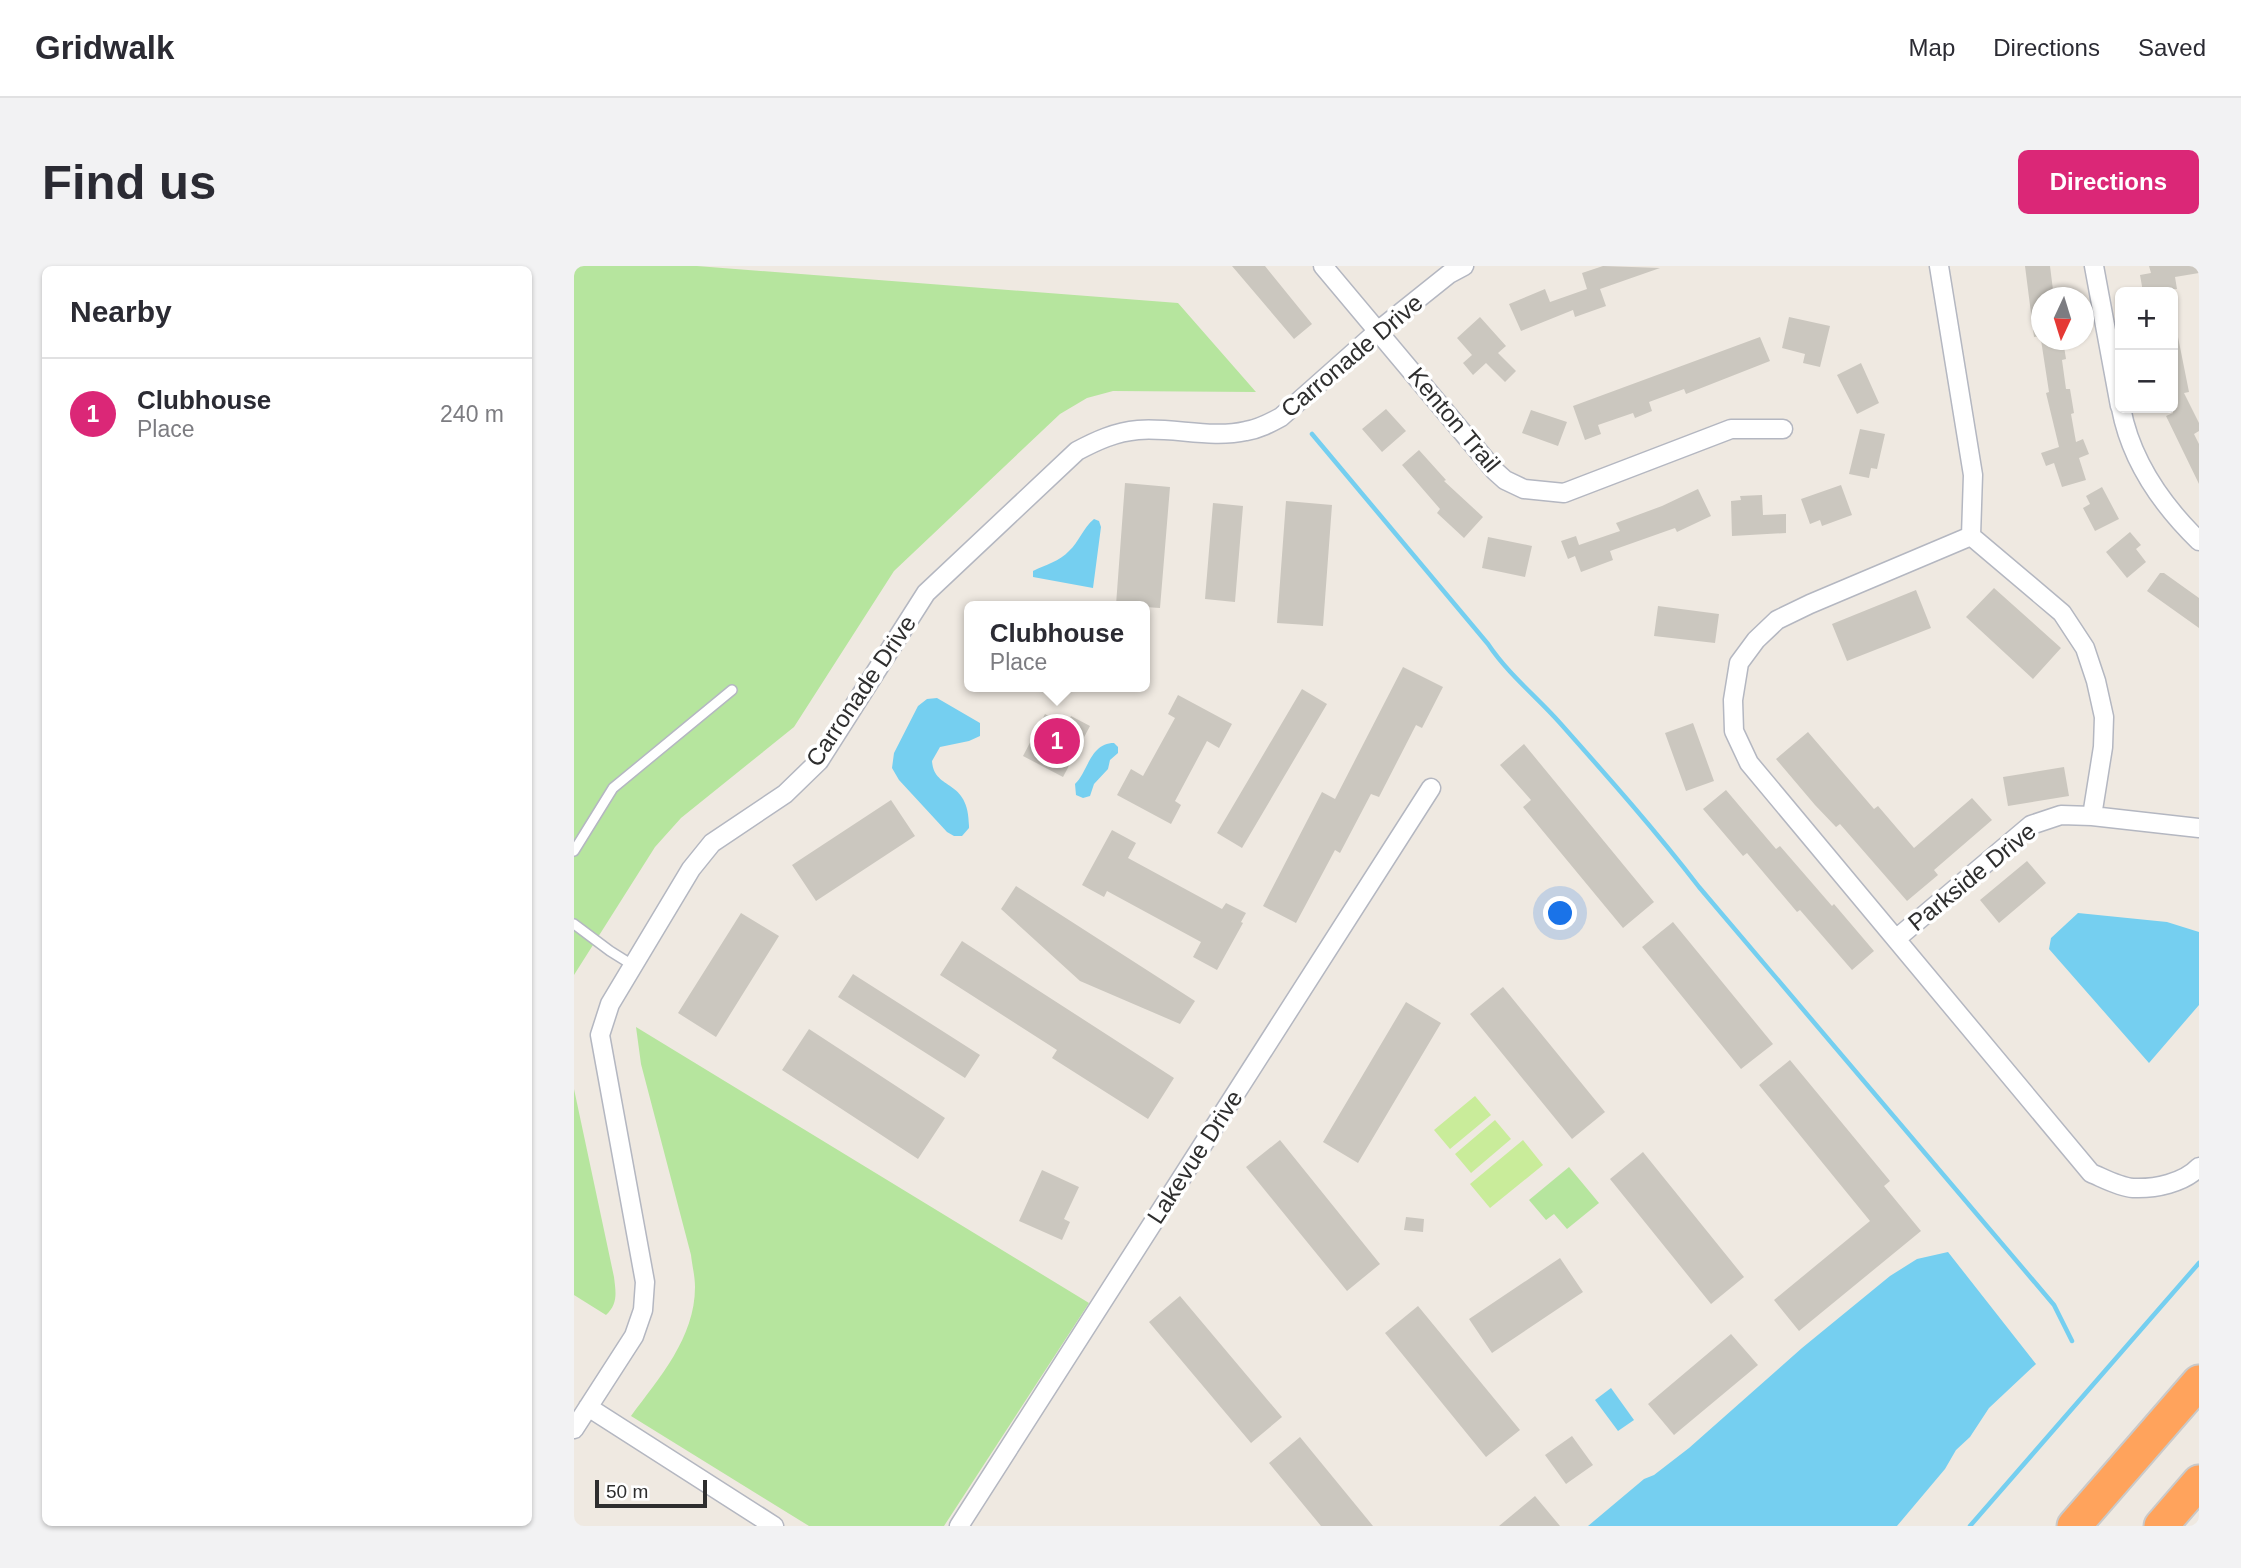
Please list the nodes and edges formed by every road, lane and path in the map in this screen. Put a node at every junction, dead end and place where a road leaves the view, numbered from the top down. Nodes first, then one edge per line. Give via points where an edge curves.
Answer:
1 (1323, 266) edge
2 (1464, 266) edge
3 (1938, 266) edge
4 (2094, 266) edge
5 (1379, 330) junction
6 (2115, 380) edge
7 (2122, 413) edge
8 (1783, 429) dead end
9 (1971, 536) junction
10 (2199, 541) edge
11 (732, 690) dead end
12 (1432, 788) dead end
13 (2092, 816) junction
14 (2199, 828) edge
15 (574, 851) edge
16 (574, 924) edge
17 (1896, 939) junction
18 (634, 966) junction
19 (2199, 1167) edge
20 (2199, 1382) edge
21 (588, 1407) junction
22 (574, 1429) edge
23 (2199, 1482) edge
24 (775, 1526) edge
25 (959, 1526) edge
26 (2074, 1526) edge
27 (2161, 1526) edge

1 - 5 street, Kenton Trail
2 - 5 street, Carronade Drive
3 - 9 street via 1973,475
4 - 6 street
5 - 8 street, Kenton Trail via 1485,462 1524,489 1576,490 1731,429
5 - 18 street, Carronade Drive via 1281,417 1266,425 1225,433 1138,430 1106,436 1077,451 926,593 819,761 785,794 712,843 691,869
7 - 10 street via 2150,484 2172,515
9 - 13 street via 2062,613 2085,648 2104,717 2104,747
9 - 17 street via 1777,621 1739,663 1734,731 1749,763
11 - 15 lane via 613,788
12 - 25 street, Lakevue Drive
13 - 14 street, Parkside Drive
13 - 17 street, Parkside Drive via 2061,815 2031,825
16 - 18 lane
17 - 19 street via 2091,1173 2131,1188 2169,1185
18 - 21 street, Carronade Drive via 610,1004 600,1035 645,1282 643,1310 634,1336
20 - 26 highway
21 - 22 street, Carronade Drive
21 - 24 street
23 - 27 highway

